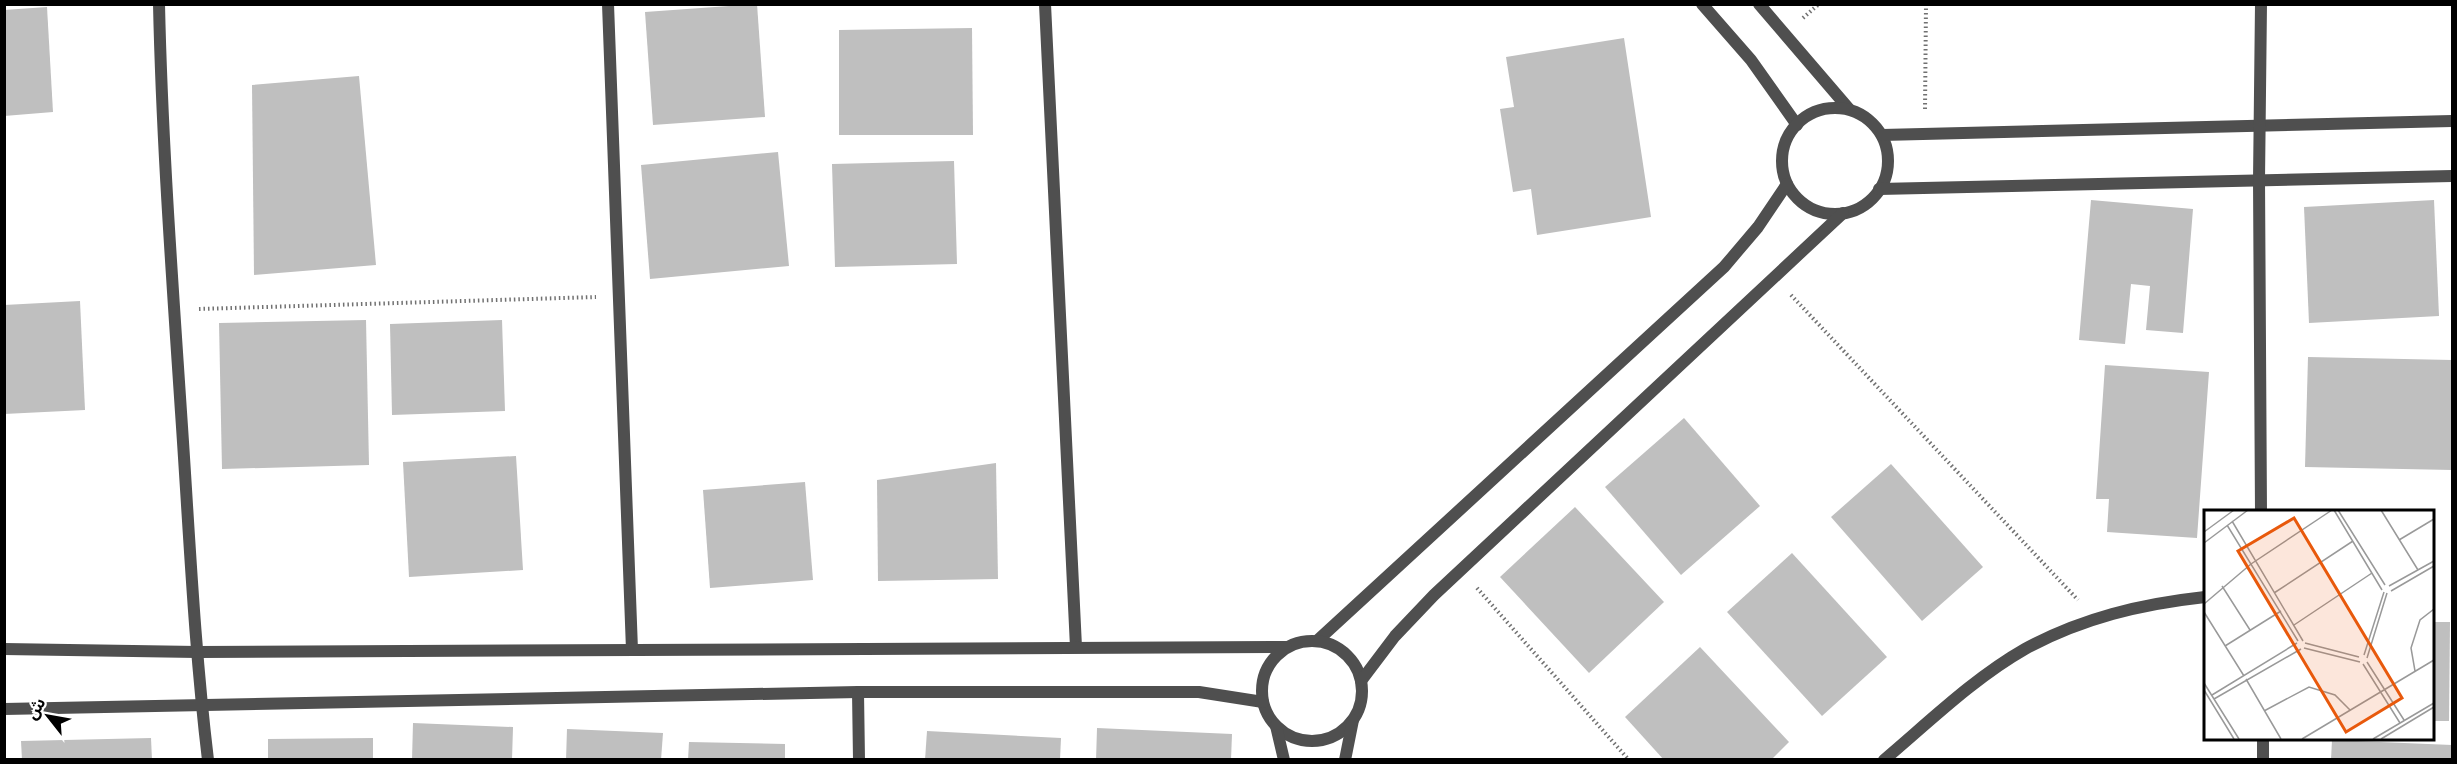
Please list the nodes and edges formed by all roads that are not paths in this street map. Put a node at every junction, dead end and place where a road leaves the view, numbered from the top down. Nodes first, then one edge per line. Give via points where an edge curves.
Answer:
1 (159, 4) edge
2 (608, 4) edge
3 (1045, 4) edge
4 (1702, 4) edge
5 (1759, 4) edge
6 (2262, 4) edge
7 (1849, 110) junction
8 (2452, 121) edge
9 (1797, 125) junction
10 (2260, 126) junction
11 (1881, 135) junction
12 (2452, 176) edge
13 (2259, 180) junction
14 (1787, 184) junction
15 (1879, 189) junction
16 (1843, 213) junction
17 (2261, 510) edge
18 (2204, 597) edge
19 (1318, 640) junction
20 (1076, 647) junction
21 (1286, 647) junction
22 (4, 649) edge
23 (632, 650) junction
24 (197, 652) junction
25 (1361, 681) junction
26 (858, 692) junction
27 (1263, 702) junction
28 (202, 706) junction
29 (4, 709) edge
30 (1353, 719) junction
31 (1276, 726) junction
32 (2263, 740) edge
33 (208, 759) edge
34 (859, 759) edge
35 (1284, 759) edge
36 (1345, 759) edge
37 (1884, 759) edge
38 (2263, 759) edge

1 - 24 street via 161,106
2 - 23 street
3 - 20 street
4 - 9 street via 1751,60
5 - 7 street
6 - 10 street
7 - 9 street via 1821,110
7 - 11 street via 1868,120
8 - 10 street
9 - 14 street via 1782,153
10 - 11 street
10 - 13 street
11 - 15 street via 1887,153 1887,172
12 - 13 street
13 - 15 street
13 - 17 street
14 - 16 street via 1810,208
14 - 19 street via 1724,267
15 - 16 street via 1857,208
16 - 25 street via 1461,570 1395,636
18 - 37 street via 2095,618 2024,650
19 - 21 street
19 - 25 street via 1346,654
20 - 21 street
20 - 23 street
21 - 27 street via 1265,670
22 - 24 street
23 - 24 street
24 - 28 street
25 - 30 street via 1362,694
26 - 27 street via 1199,692
26 - 28 street
26 - 34 street
27 - 31 street
28 - 29 street
28 - 33 street
30 - 31 street via 1330,738 1316,741 1287,735
30 - 36 street
31 - 35 street
32 - 38 street

